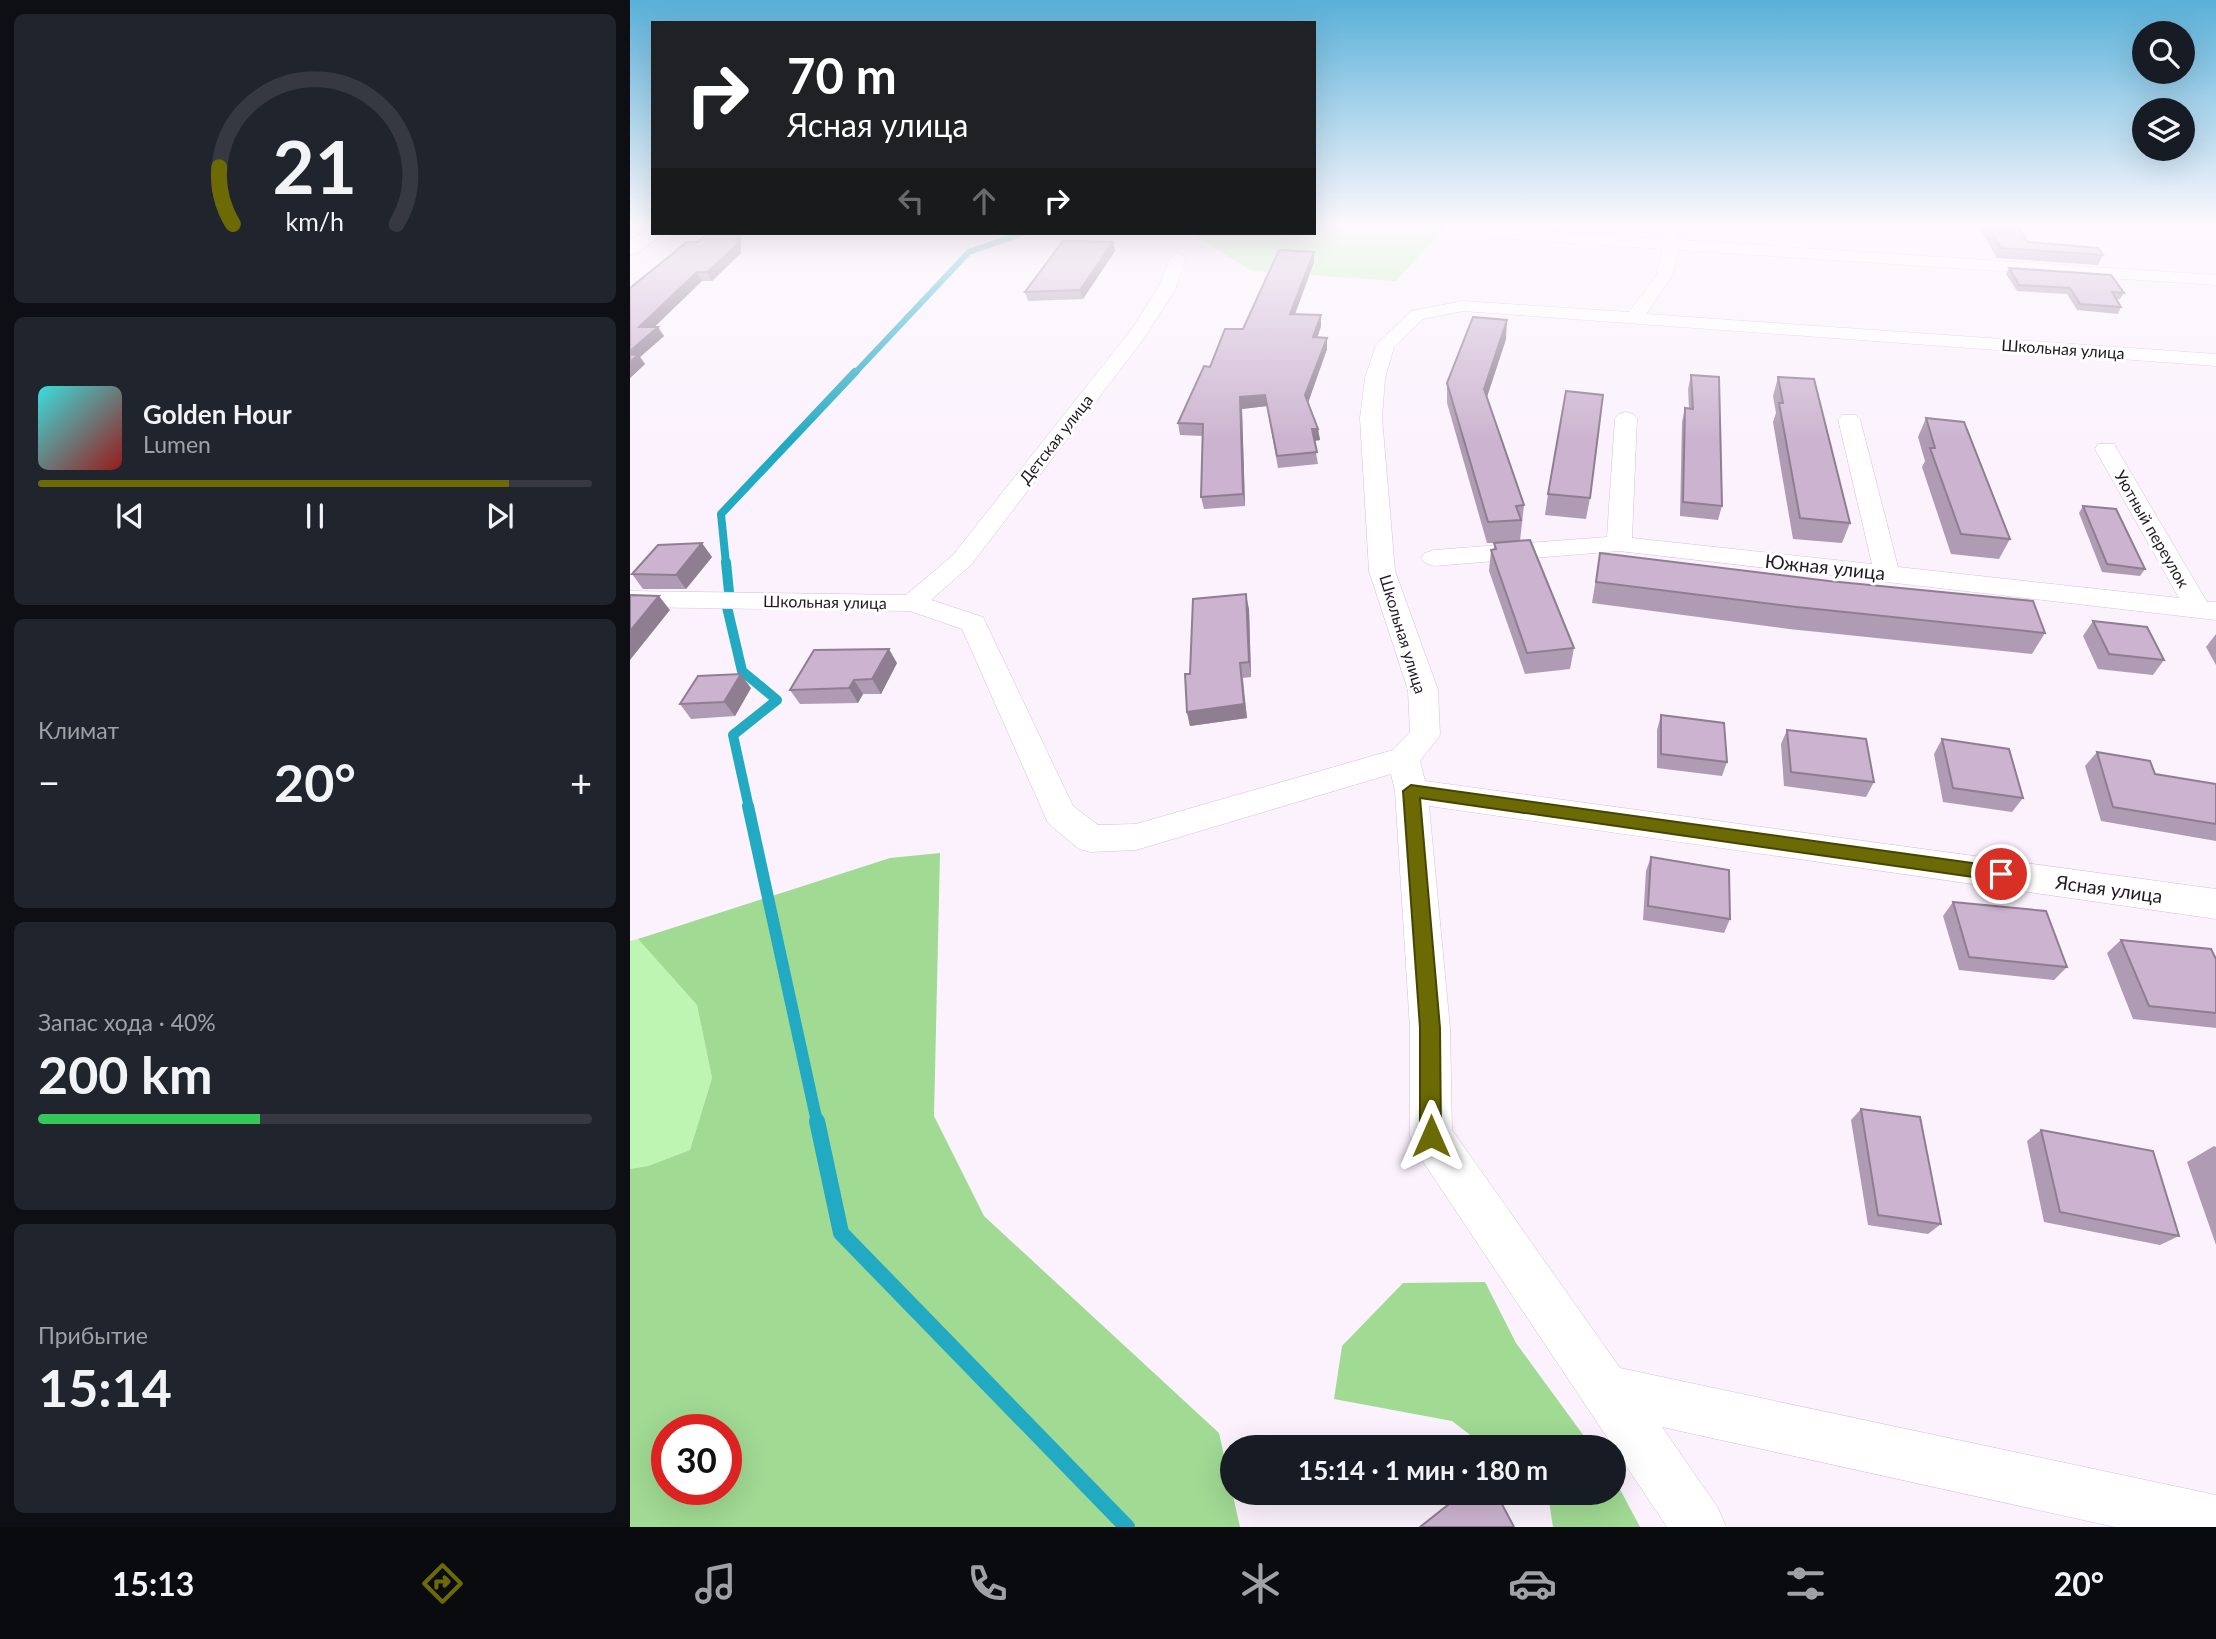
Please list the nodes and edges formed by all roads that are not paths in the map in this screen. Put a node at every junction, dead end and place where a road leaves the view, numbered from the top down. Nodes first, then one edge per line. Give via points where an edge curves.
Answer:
1 (1161, 297) edge
2 (1649, 297) edge
3 (1633, 318) junction
4 (2216, 360) edge
5 (1626, 418) dead end
6 (1849, 419) dead end
7 (2106, 449) dead end
8 (1619, 544) junction
9 (1434, 558) dead end
10 (1887, 574) junction
11 (630, 599) edge
12 (912, 603) junction
13 (2208, 610) edge
14 (1407, 775) junction
15 (2216, 904) edge
16 (1609, 1396) junction
17 (2216, 1522) edge
18 (1699, 1527) edge

1 - 12 street, Детская улица via 962,560
2 - 3 street
3 - 4 street, Школьная улица
3 - 14 street, Школьная улица via 1463,306 1417,315 1385,345 1375,378 1371,418 1382,571 1423,690 1425,735
5 - 8 street
6 - 10 street
7 - 13 street, Уютный переулок
8 - 9 street, Южная улица
8 - 10 street, Южная улица
10 - 13 street, Южная улица
11 - 12 street, Школьная улица
12 - 14 street, Школьная улица via 973,623 1060,814 1091,839 1136,837
14 - 15 street, Ясная улица
14 - 16 street via 1430,1028 1431,1136
16 - 17 street
16 - 18 street

